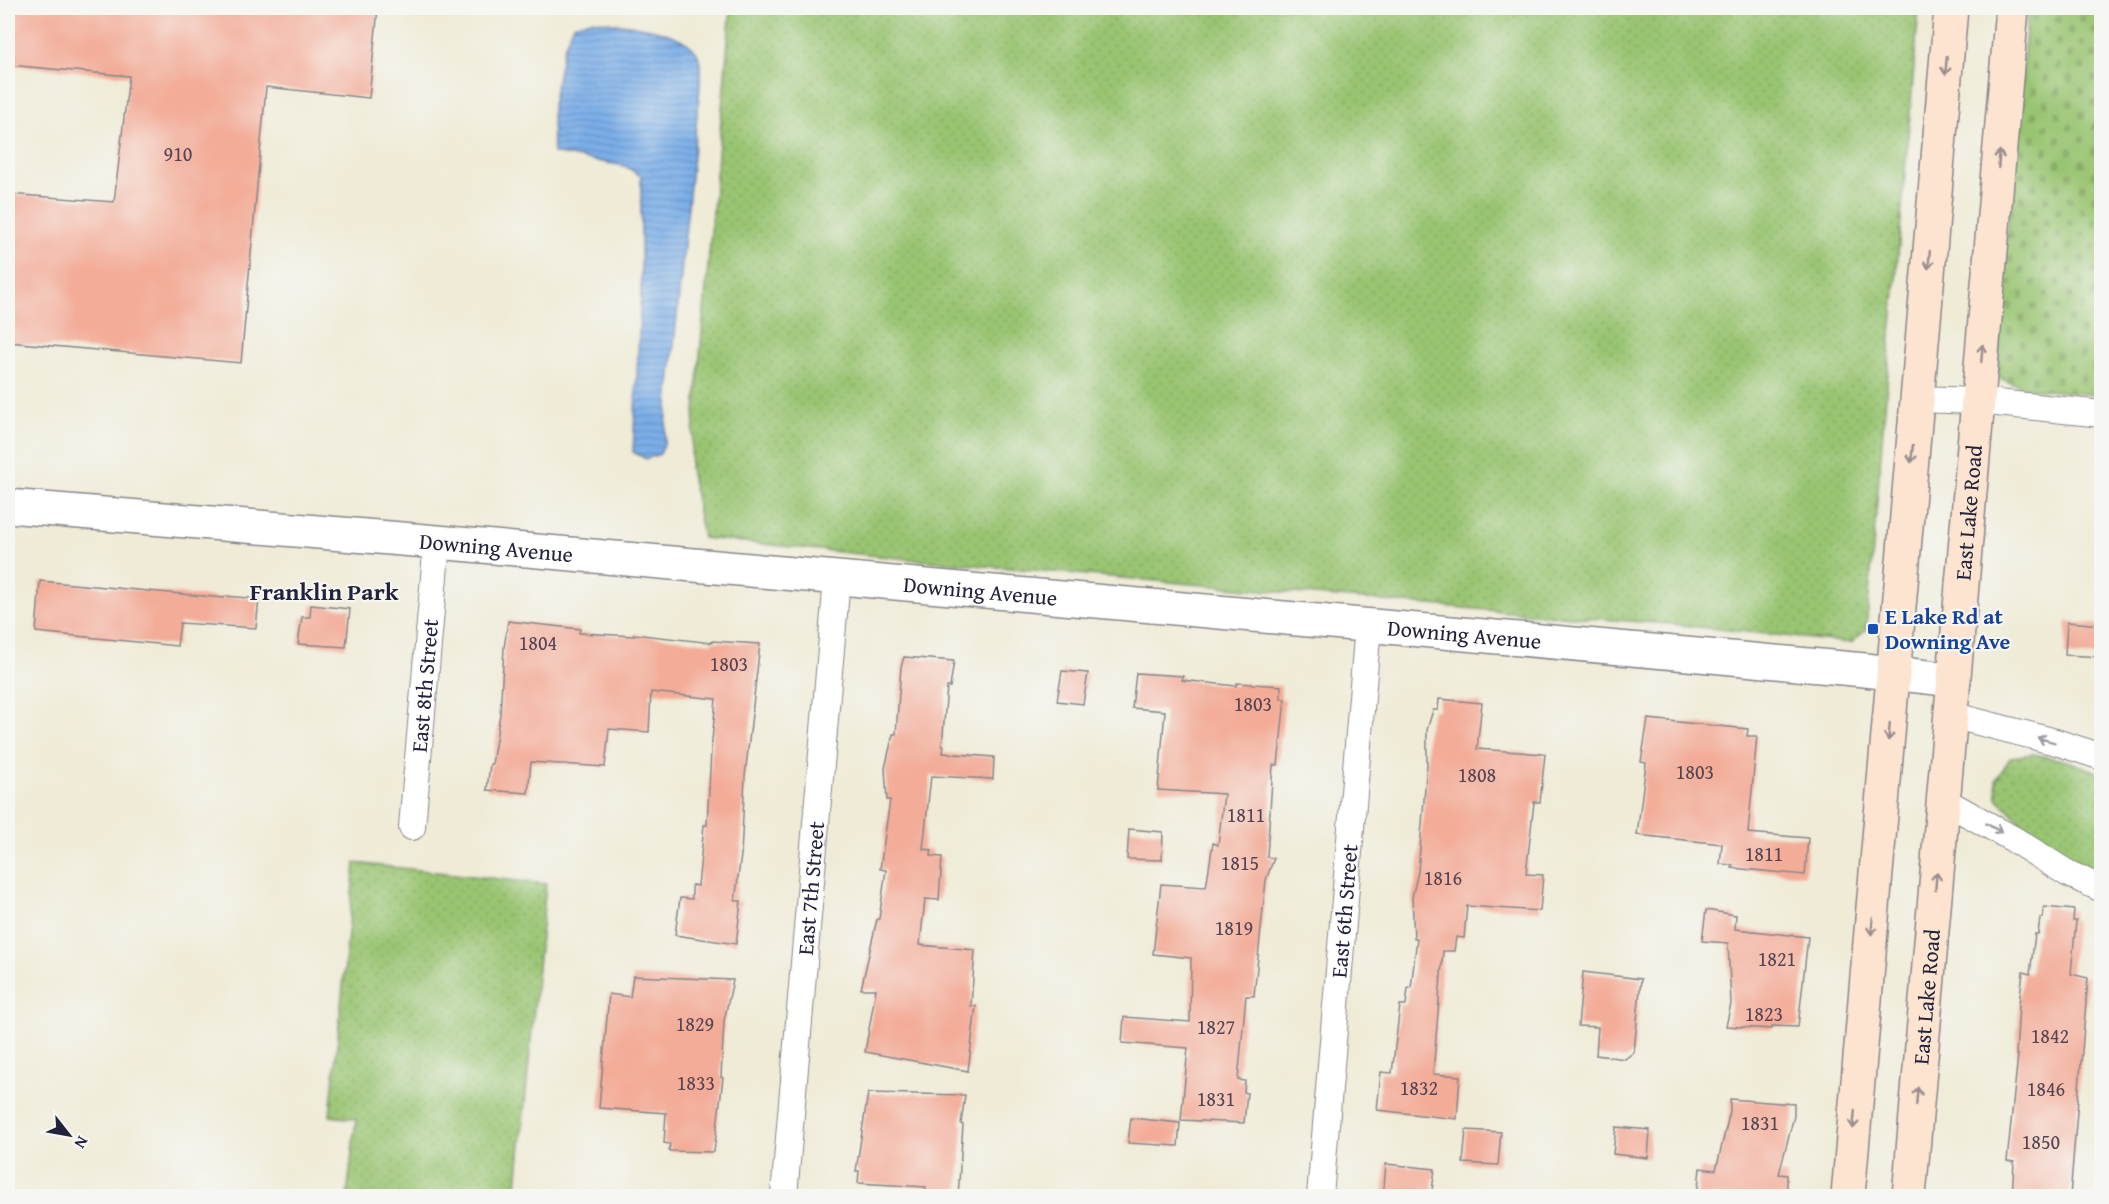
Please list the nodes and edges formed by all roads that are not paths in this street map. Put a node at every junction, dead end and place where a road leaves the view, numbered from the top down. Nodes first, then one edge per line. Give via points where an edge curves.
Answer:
1 (1951, 8) edge
2 (2012, 8) edge
3 (1917, 399) junction
4 (1978, 401) junction
5 (2102, 414) edge
6 (8, 506) edge
7 (437, 542) junction
8 (837, 579) junction
9 (1368, 626) junction
10 (1894, 674) junction
11 (1954, 680) junction
12 (1951, 715) junction
13 (2102, 757) edge
14 (1943, 800) junction
15 (412, 827) dead end
16 (2102, 889) edge
17 (784, 1197) edge
18 (1320, 1197) edge
19 (1848, 1197) edge
20 (1909, 1197) edge

1 -> 3 main road
4 -> 2 main road, East Lake Road
3 - 4 street
3 -> 10 main road
4 - 5 street
4 - 11 main road, East Lake Road
6 - 7 street, Downing Avenue
7 - 8 street, Downing Avenue
7 - 15 street, East 8th Street
8 - 9 street, Downing Avenue
8 - 17 street, East 7th Street
9 - 10 street, Downing Avenue
9 - 18 street, East 6th Street
10 - 11 street, Downing Avenue
10 -> 19 main road
11 - 12 main road, East Lake Road
13 -> 12 street
12 - 14 main road, East Lake Road
14 -> 16 street via 2067,873
20 -> 14 main road, East Lake Road

